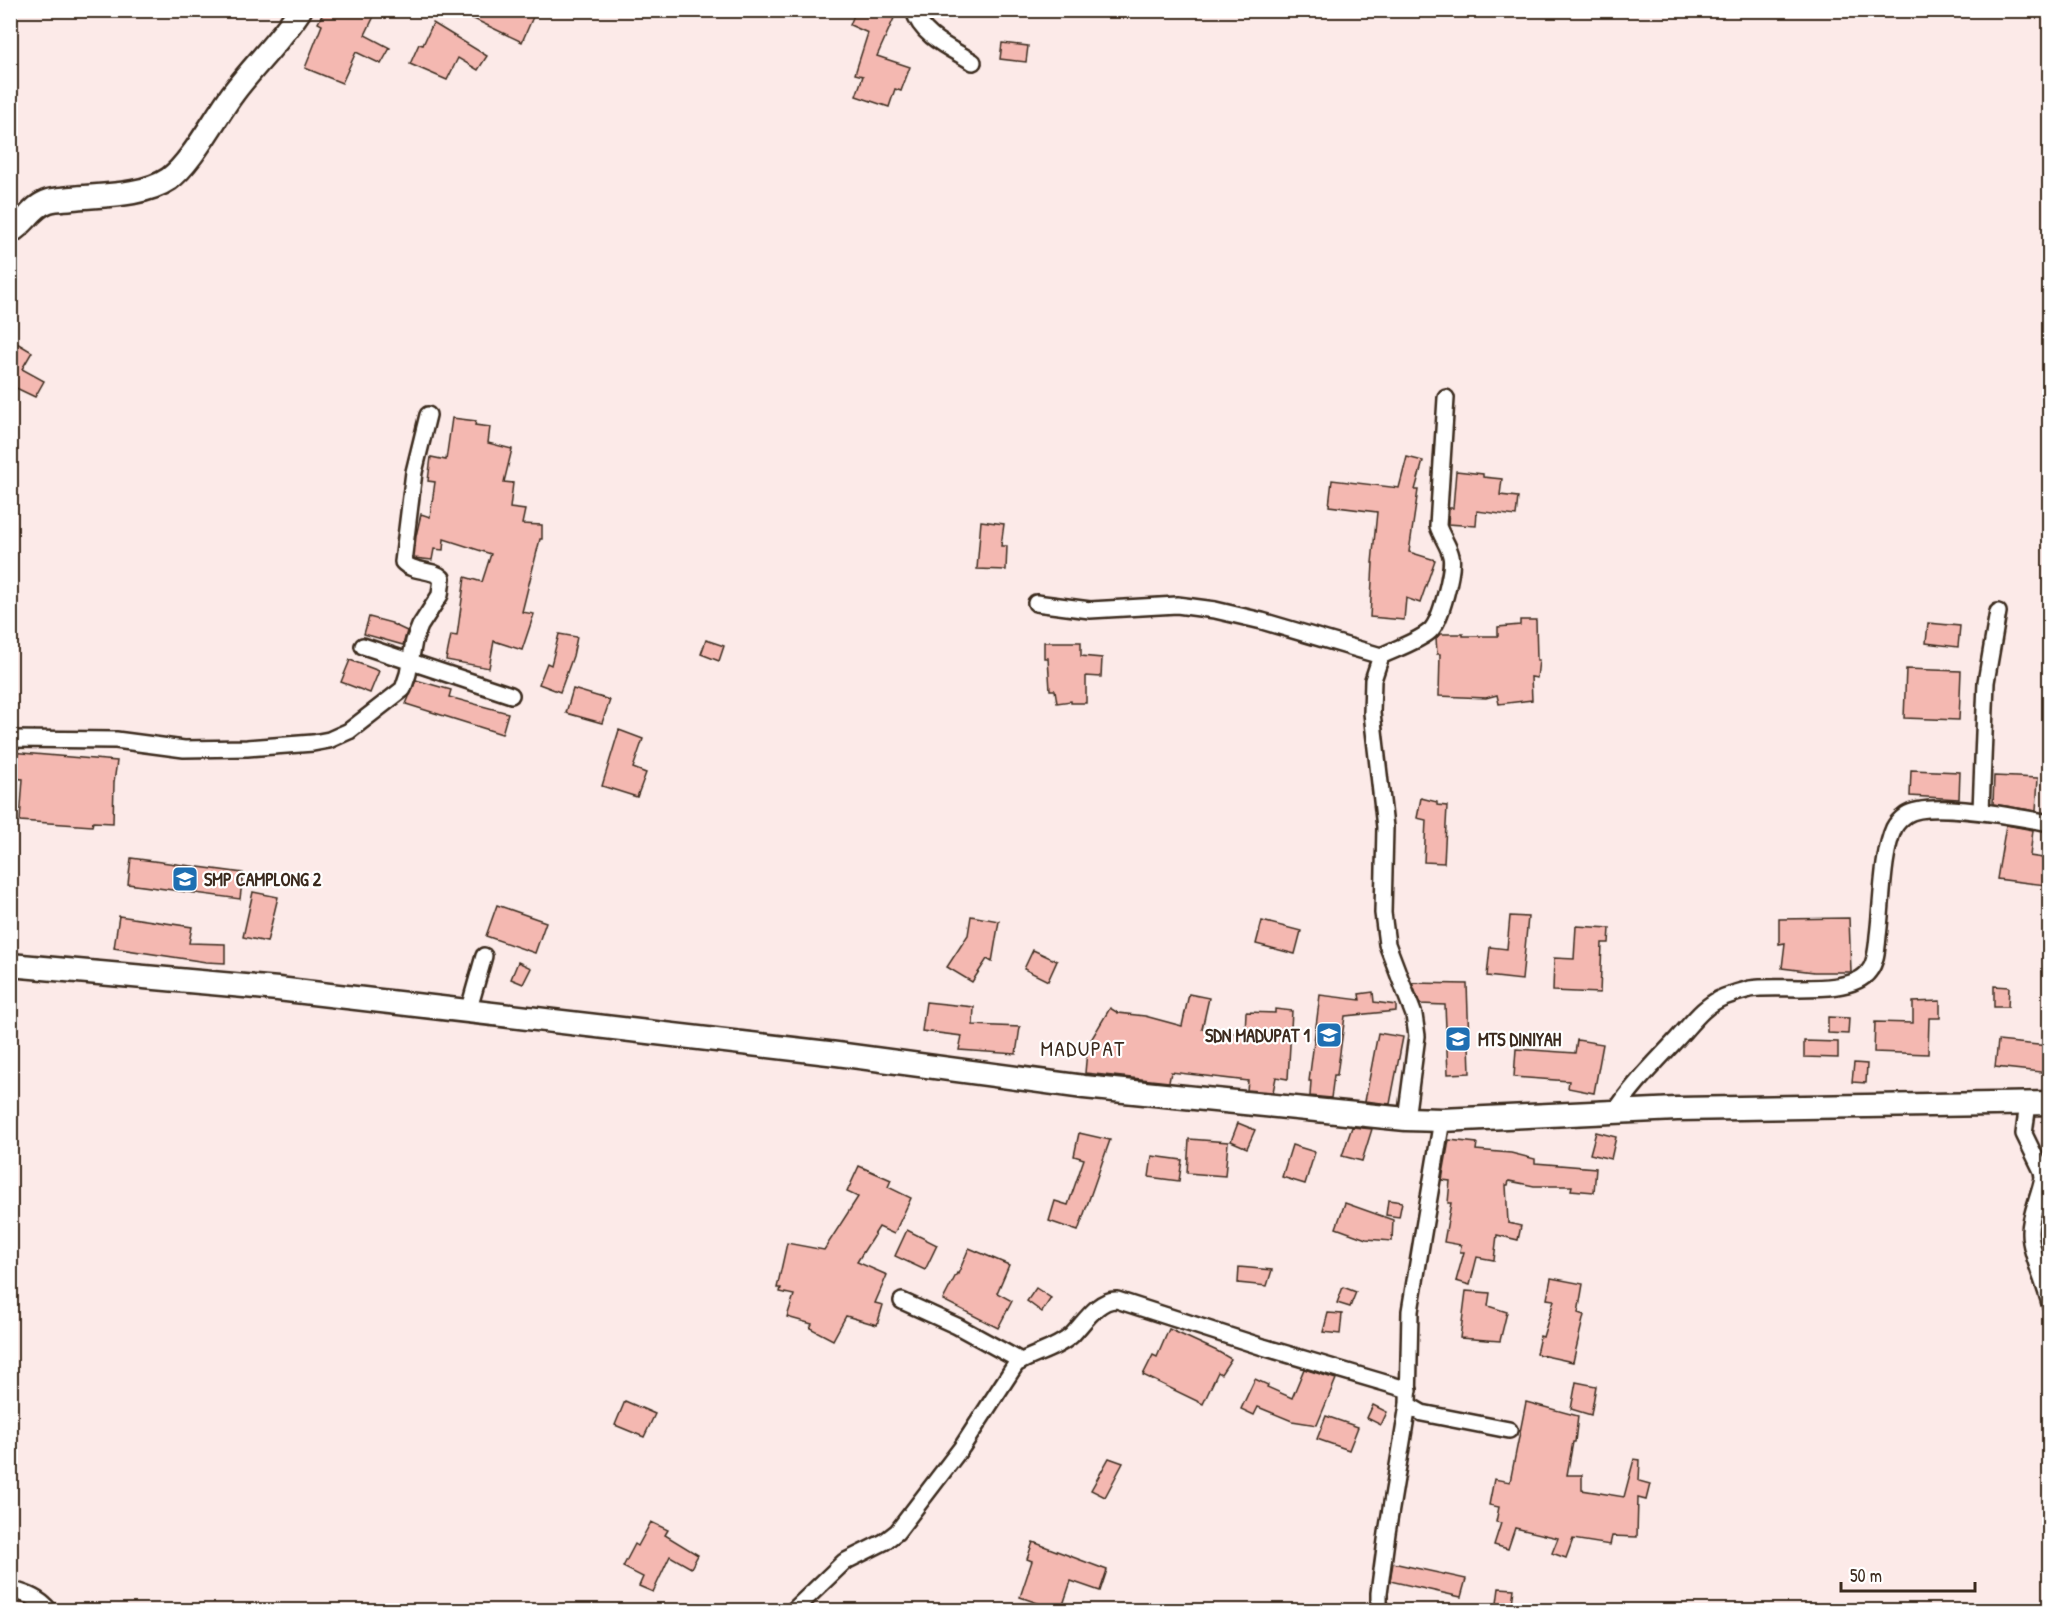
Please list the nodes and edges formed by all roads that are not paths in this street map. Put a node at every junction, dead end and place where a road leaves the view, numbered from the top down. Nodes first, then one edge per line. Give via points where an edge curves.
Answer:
1 (300, 10) edge
2 (914, 10) edge
3 (973, 62) dead end
4 (10, 231) edge
5 (1446, 398) dead end
6 (428, 415) dead end
7 (1036, 603) dead end
8 (1998, 612) dead end
9 (363, 645) dead end
10 (1381, 656) junction
11 (410, 663) junction
12 (511, 695) dead end
13 (10, 739) edge
14 (1981, 811) junction
15 (2049, 823) edge
16 (484, 956) dead end
17 (10, 965) edge
18 (468, 1012) junction
19 (2039, 1103) edge
20 (1615, 1112) junction
21 (1406, 1119) junction
22 (1442, 1120) junction
23 (902, 1301) dead end
24 (2049, 1304) edge
25 (1021, 1361) junction
26 (1409, 1390) junction
27 (1408, 1406) junction
28 (1509, 1430) dead end
29 (10, 1589) edge
30 (49, 1611) edge
31 (794, 1611) edge
32 (1379, 1611) edge

1 - 4 street via 170,178 125,193 50,200
2 - 3 street via 917,22 932,36
5 - 10 street via 1438,526 1451,553 1450,573 1433,629
6 - 11 street via 414,472 403,562 408,567 436,573 442,578 442,586 420,626
7 - 10 street via 1090,610 1178,605 1215,610
8 - 14 street via 1986,682
9 - 11 street
10 - 21 street via 1373,680 1372,713 1385,827 1383,913 1387,944 1414,1015 1417,1036
11 - 12 street
11 - 13 street via 403,689 395,697 349,731 329,740 184,749 116,740
14 - 15 street
14 - 20 street via 1923,809 1907,814 1894,826 1887,850 1876,950 1869,972 1843,985 1751,989 1722,998 1702,1011 1639,1078
16 - 18 street
17 - 18 street via 278,989
18 - 21 street via 1084,1086
19 - 20 street
19 - 24 street via 2024,1134 2042,1171 2030,1233
20 - 22 street
21 - 22 street
22 - 26 street via 1410,1311
23 - 25 street
25 - 26 street via 1060,1345 1102,1302 1117,1299
25 - 31 street via 897,1532 844,1562
26 - 27 street
27 - 28 street via 1422,1413
27 - 32 street via 1387,1533
29 - 30 street via 33,1596

